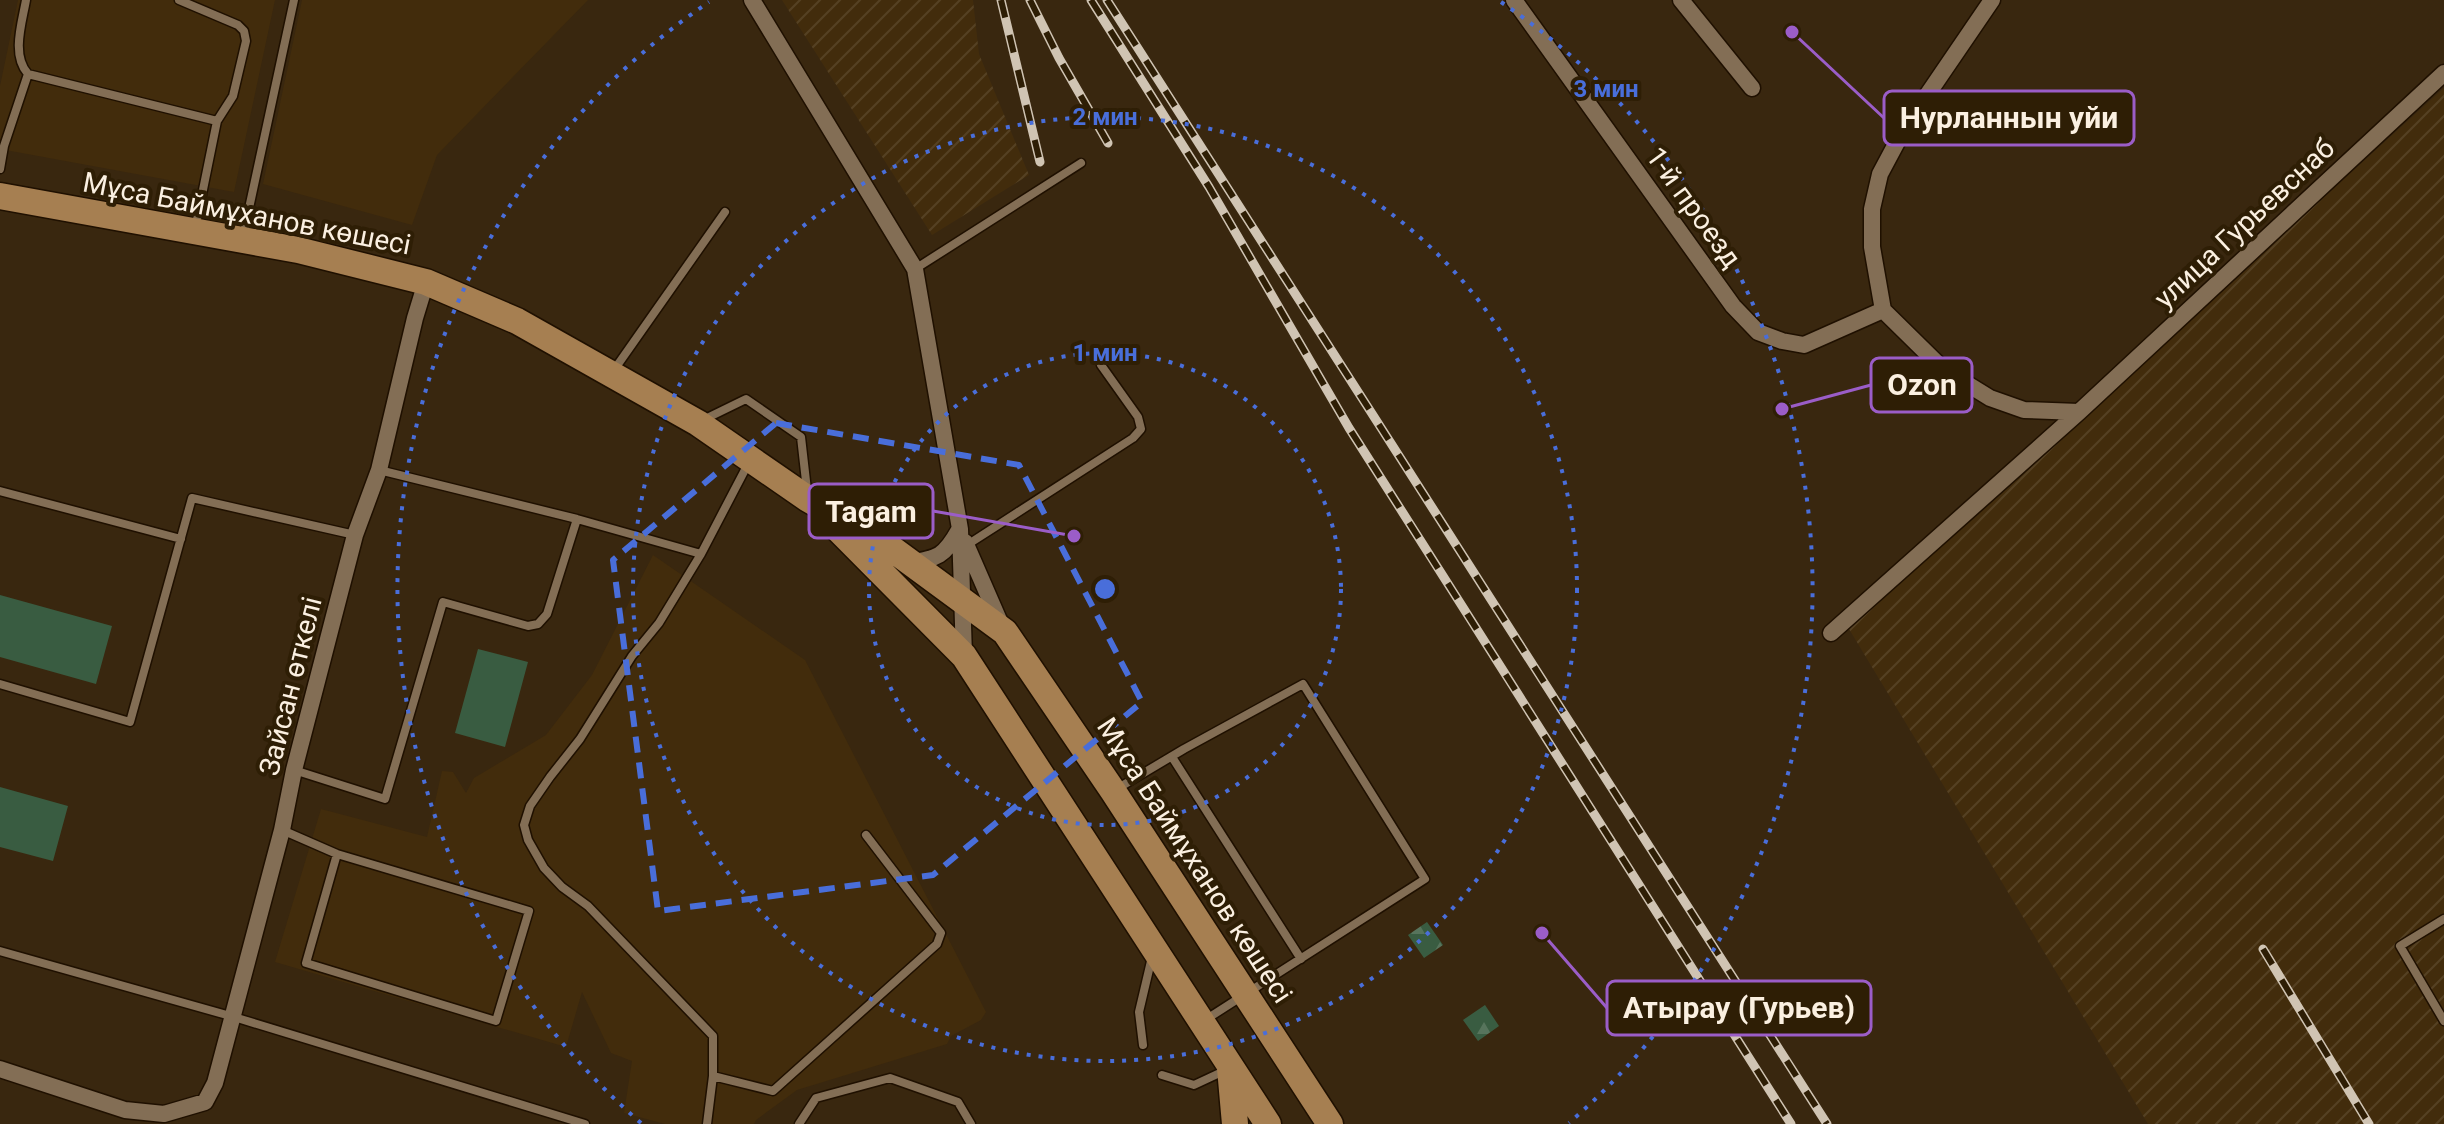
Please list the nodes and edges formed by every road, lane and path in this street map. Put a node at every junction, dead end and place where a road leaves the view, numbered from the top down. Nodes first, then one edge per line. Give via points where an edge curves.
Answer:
1 (26, 0) edge
2 (179, 0) edge
3 (294, 0) edge
4 (752, 0) edge
5 (1514, 0) edge
6 (1681, 0) edge
7 (1992, 0) edge
8 (2444, 73) edge
9 (28, 74) junction
10 (1752, 88) dead end
11 (217, 121) junction
12 (1081, 163) dead end
13 (0, 169) edge
14 (0, 196) edge
15 (725, 212) dead end
16 (194, 232) junction
17 (242, 241) junction
18 (915, 269) junction
19 (426, 282) junction
20 (1883, 310) junction
21 (1101, 365) dead end
22 (611, 374) junction
23 (2079, 412) junction
24 (698, 423) junction
25 (750, 460) junction
26 (379, 470) junction
27 (0, 491) edge
28 (808, 499) junction
29 (577, 519) junction
30 (960, 529) junction
31 (355, 535) junction
32 (181, 539) junction
33 (966, 545) junction
34 (701, 554) junction
35 (909, 563) junction
36 (961, 600) junction
37 (1005, 632) junction
38 (1831, 633) dead end
39 (964, 656) junction
40 (0, 684) edge
41 (1172, 757) junction
42 (294, 770) junction
43 (1113, 791) junction
44 (282, 830) junction
45 (866, 835) dead end
46 (337, 854) junction
47 (2444, 919) edge
48 (1154, 948) junction
49 (0, 951) edge
50 (1301, 959) junction
51 (1246, 994) junction
52 (234, 1017) junction
53 (2444, 1021) edge
54 (1201, 1022) junction
55 (1143, 1045) dead end
56 (1230, 1068) junction
57 (0, 1069) edge
58 (1162, 1075) dead end
59 (713, 1076) junction
60 (585, 1124) edge
61 (707, 1124) edge
62 (799, 1124) edge
63 (971, 1124) edge
64 (1235, 1124) edge
65 (1268, 1124) edge
66 (1330, 1124) edge

1 - 9 lane via 19,43 20,64
2 - 11 lane via 244,31 233,96
3 - 17 lane
4 - 18 street
5 - 20 street, 1-й проезд via 1733,306 1758,332 1804,345
6 - 10 street
7 - 20 street via 1904,129 1880,174 1872,209 1872,247
8 - 23 street, улица Гурьевснаб
9 - 11 lane
9 - 13 lane
11 - 16 lane
12 - 18 lane
14 - 16 main road, Мұса Баймұханов көшесі
15 - 22 lane
16 - 17 main road, Мұса Баймұханов көшесі
17 - 19 main road, Мұса Баймұханов көшесі
18 - 30 street
19 - 22 main road, Мұса Баймұханов көшесі via 517,321
19 - 26 street, Зайсан өткелі
20 - 23 street via 1943,369 1990,398 2024,410
21 - 33 lane via 1141,429
22 - 24 main road, Мұса Баймұханов көшесі
23 - 38 street, улица Гурьевснаб
24 - 25 main road, Мұса Баймұханов көшесі
24 - 28 lane via 746,399 801,437
25 - 28 main road, Мұса Баймұханов көшесі
25 - 34 lane
26 - 29 lane
26 - 31 street, Зайсан өткелі
27 - 32 lane
28 - 35 main road, Мұса Баймұханов көшесі
28 - 39 main road
29 - 34 lane
29 - 42 lane via 547,614 538,624 528,626 443,602 385,799
30 - 33 street
30 - 35 street via 936,559
30 - 36 street
31 - 32 lane via 192,498
31 - 42 street, Зайсан өткелі
32 - 40 lane via 130,722
33 - 37 street
34 - 59 lane via 530,806 524,825 544,868 588,906 713,1036
35 - 36 main road, Мұса Баймұханов көшесі
36 - 37 main road, Мұса Баймұханов көшесі
36 - 39 street
37 - 43 main road, Мұса Баймұханов көшесі
39 - 48 main road
41 - 43 lane
41 - 50 lane
41 - 50 lane via 1303,684 1425,879
42 - 44 street, Зайсан өткелі
43 - 51 main road, Мұса Баймұханов көшесі
44 - 46 lane
44 - 52 street, Зайсан өткелі
45 - 59 lane via 941,933 937,944 773,1091
46 - 46 lane via 529,911 496,1021 306,963
47 - 53 lane via 2400,946
48 - 54 main road
48 - 55 lane via 1139,1012
49 - 52 lane
50 - 51 lane
51 - 54 lane
51 - 66 main road, Мұса Баймұханов көшесі
52 - 57 street, Зайсан өткелі via 205,1102 164,1114 125,1110
52 - 60 lane
54 - 56 main road
56 - 58 lane via 1194,1085
56 - 64 main road
56 - 65 main road
59 - 61 lane
62 - 63 lane via 816,1098 890,1078 958,1102

